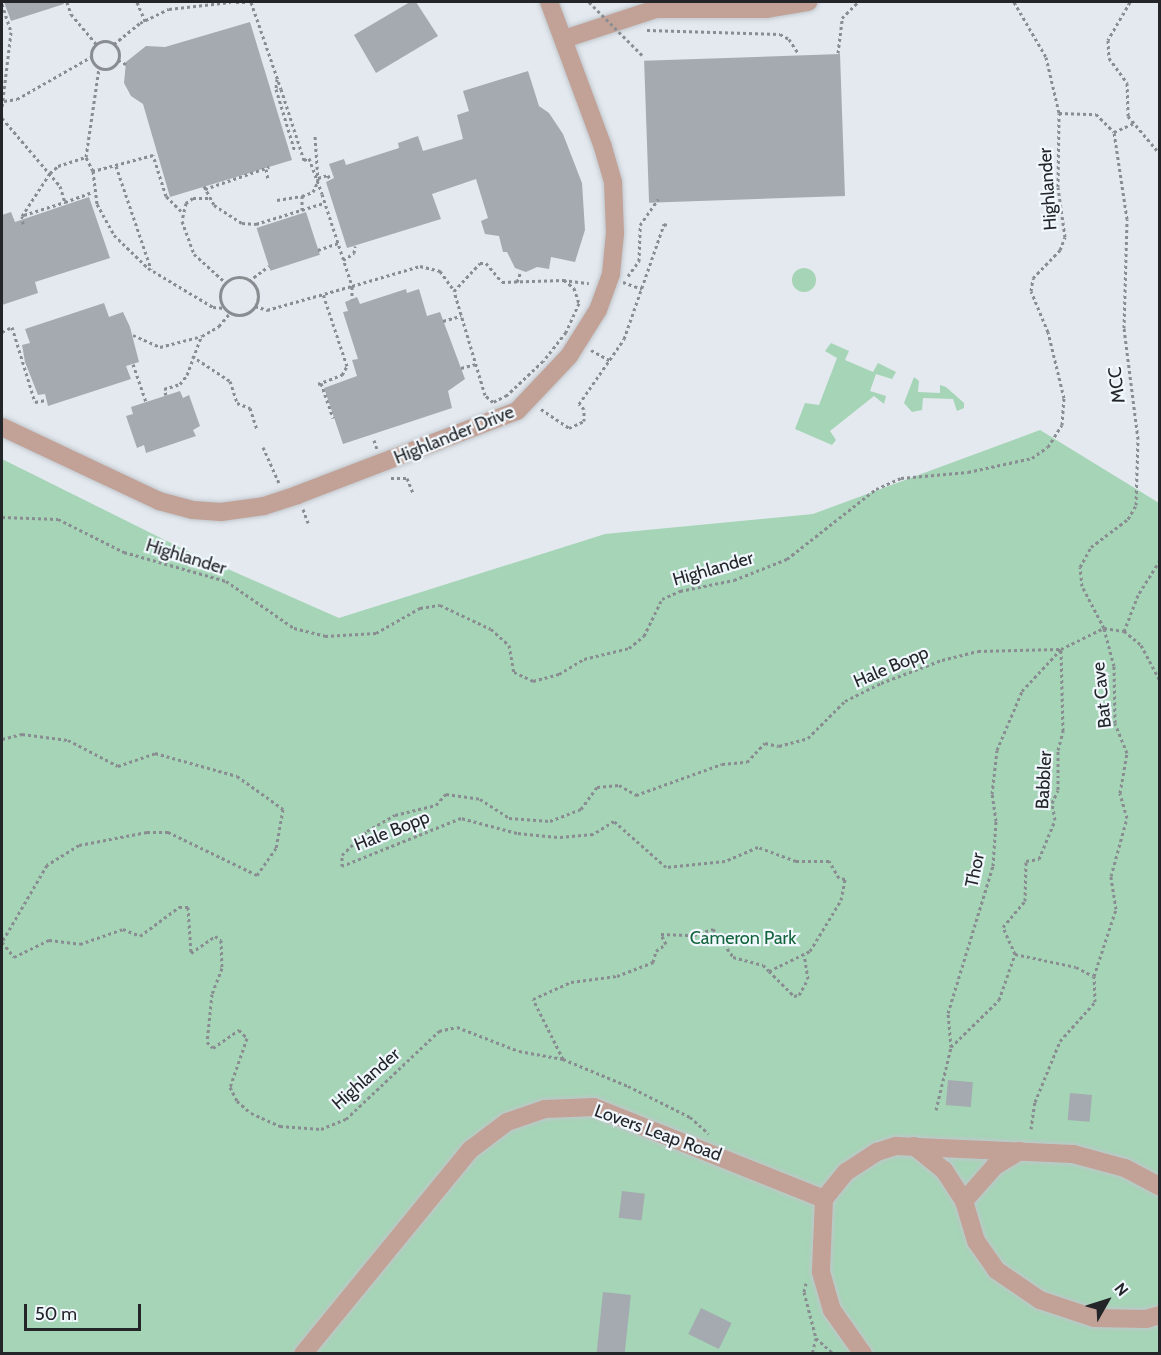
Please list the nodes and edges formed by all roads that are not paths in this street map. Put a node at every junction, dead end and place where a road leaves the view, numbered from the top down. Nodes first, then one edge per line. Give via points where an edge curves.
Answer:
1 (549, 2) edge
2 (808, 2) edge
3 (564, 39) junction
4 (2, 427) edge
5 (914, 1146) junction
6 (1020, 1151) junction
7 (1160, 1187) edge
8 (824, 1199) junction
9 (964, 1201) junction
10 (1160, 1314) edge
11 (303, 1353) edge
12 (863, 1353) edge

1 - 3 street, Highlander Drive
2 - 3 street via 767,9 656,9
3 - 4 street, Highlander Drive via 613,182 615,233 611,274 598,310 568,356 540,391 517,411 297,495 264,506 221,512 159,501
5 - 6 street
5 - 8 street via 877,1152 846,1172
5 - 9 street via 944,1170
6 - 7 street via 1074,1154 1125,1168
6 - 9 street via 995,1166
8 - 11 street, Lovers Leap Road via 594,1107 545,1109 507,1122 470,1150
8 - 12 street via 821,1272 832,1310
9 - 10 street via 976,1241 996,1270 1040,1300 1094,1318 1146,1319

